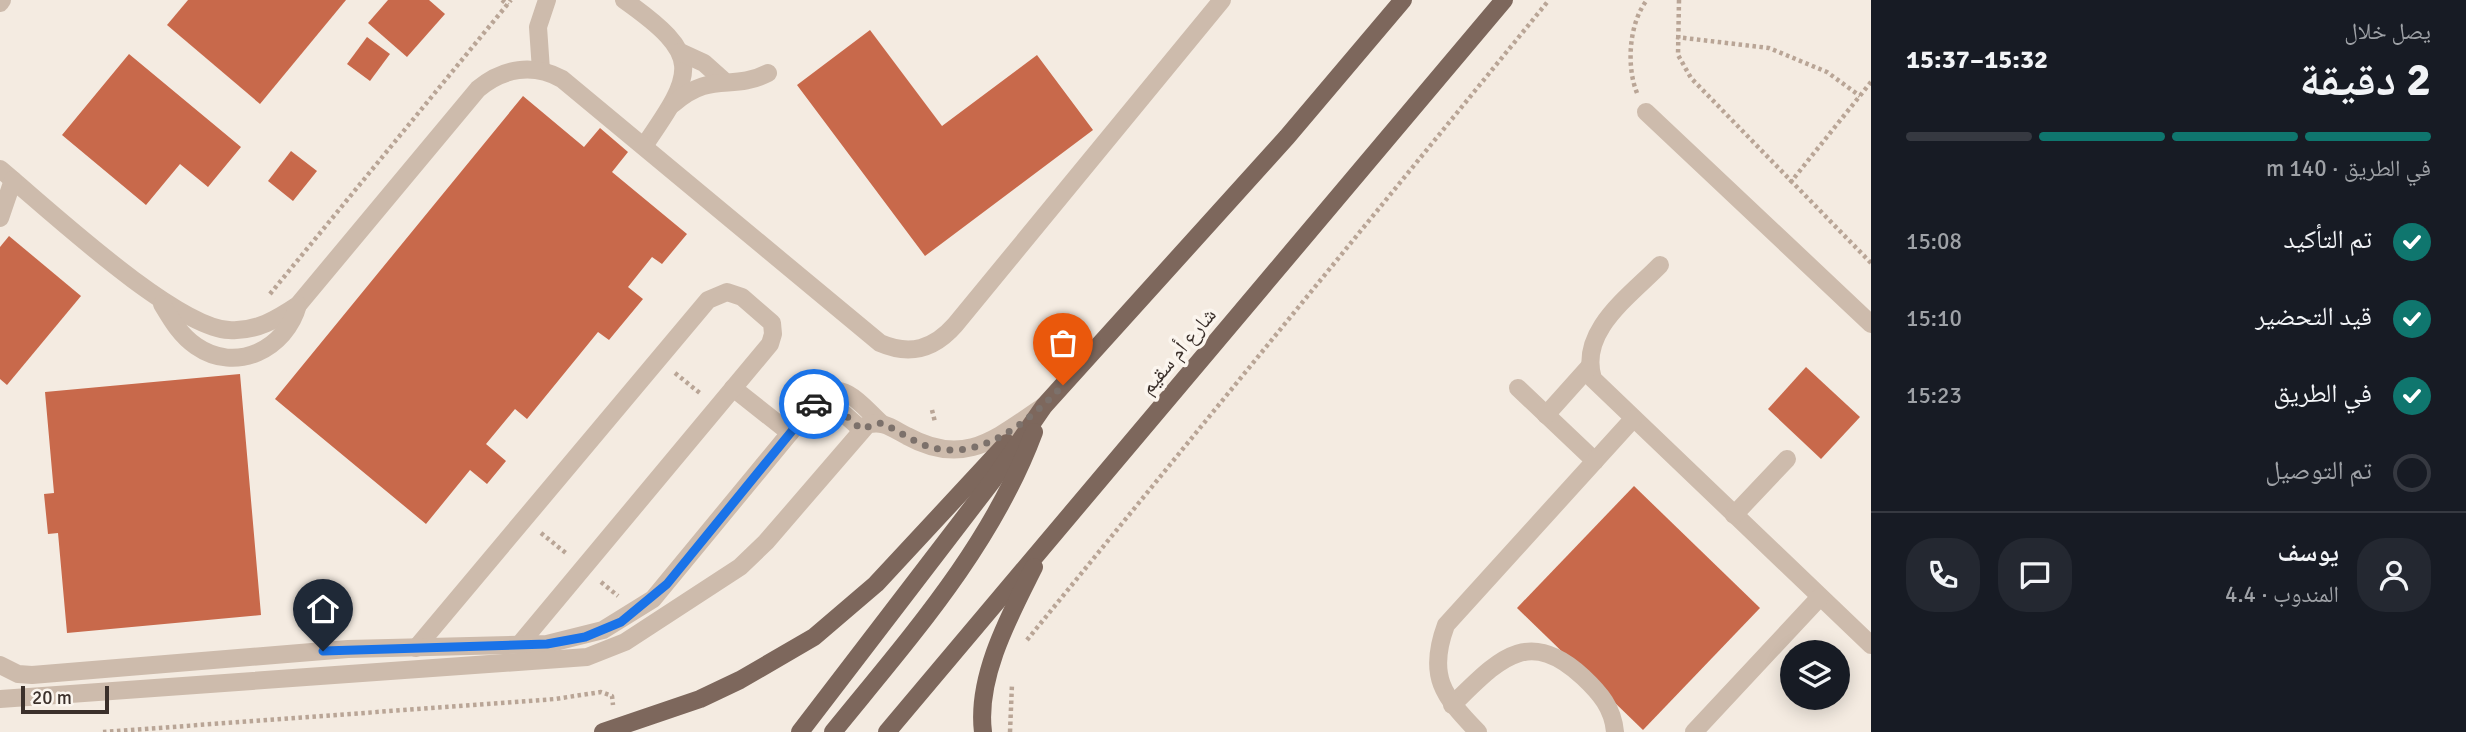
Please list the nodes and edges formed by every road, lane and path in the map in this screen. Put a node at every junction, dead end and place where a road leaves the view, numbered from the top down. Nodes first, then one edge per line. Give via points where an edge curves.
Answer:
1 (502, 0) edge
2 (547, 0) edge
3 (624, 0) edge
4 (1222, 0) edge
5 (1403, 0) edge
6 (1503, 0) edge
7 (1549, 0) edge
8 (1647, 0) edge
9 (1679, 0) edge
10 (509, 2) edge
11 (1676, 37) junction
12 (680, 52) junction
13 (541, 70) junction
14 (768, 73) dead end
15 (723, 80) junction
16 (1871, 82) edge
17 (1860, 96) junction
18 (673, 104) junction
19 (1646, 112) joint
20 (644, 146) junction
21 (6, 174) edge
22 (1790, 183) junction
23 (0, 218) edge
24 (1871, 263) edge
25 (1660, 265) dead end
26 (159, 299) junction
27 (262, 303) dead end
28 (298, 305) junction
29 (1871, 324) edge
30 (1589, 368) junction
31 (733, 388) junction
32 (1518, 388) dead end
33 (815, 402) junction
34 (1044, 406) junction
35 (1546, 415) junction
36 (1633, 419) junction
37 (881, 423) junction
38 (861, 429) junction
39 (790, 433) junction
40 (1787, 459) dead end
41 (1595, 461) junction
42 (1734, 515) junction
43 (1047, 541) junction
44 (1820, 597) junction
45 (519, 645) junction
46 (1871, 645) edge
47 (416, 648) junction
48 (1023, 649) dead end
49 (0, 665) edge
50 (1013, 682) dead end
51 (0, 699) edge
52 (1452, 705) junction
53 (610, 730) edge
54 (103, 732) edge
55 (800, 732) edge
56 (833, 732) edge
57 (887, 732) edge
58 (983, 732) edge
59 (1010, 732) edge
60 (1478, 732) edge
61 (1615, 732) edge
62 (1695, 732) edge

1 - 10 path
2 - 13 street via 538,27
3 - 12 street via 668,33
4 - 20 street via 955,326 918,350 880,343
5 - 34 main road via 1287,137
6 - 43 main road, شارع أم سقيم
7 - 48 path via 1053,605
8 - 19 path via 1636,20 1631,68
9 - 11 path
10 - 27 path
11 - 17 path via 1769,48 1827,72
11 - 22 path via 1678,55 1691,78
12 - 15 street via 704,63
12 - 18 street via 683,79
13 - 20 street via 562,79
13 - 28 street via 513,70 478,89
14 - 15 street via 747,81
15 - 18 street via 696,88
16 - 17 path
17 - 22 path
18 - 20 street
19 - 29 street
21 - 23 street
21 - 26 street
22 - 24 path
25 - 30 street via 1593,337
26 - 28 street via 198,323 230,331 261,326
26 - 28 street via 178,329 196,346 228,358 270,347 289,329
30 - 35 street
30 - 36 street via 1600,388
31 - 39 street
31 - 45 street
31 - 47 street via 769,344 773,328 757,309 727,292 708,300
32 - 35 street
33 - 37 street via 828,391 844,391
33 - 38 street via 836,407
33 - 39 street
34 - 37 street via 992,441 956,451 920,443
34 - 53 main road via 876,584 814,637 700,699
34 - 55 main road via 993,480
34 - 56 main road via 988,531 935,606
35 - 41 street
36 - 41 street
36 - 42 street
37 - 38 street
38 - 51 street via 740,567 625,642 587,657
39 - 45 street via 667,584 637,611 585,637
40 - 42 street
41 - 52 street via 1446,625 1438,645 1437,667 1441,687
42 - 44 street
43 - 57 main road, شارع أم سقيم
43 - 58 main road via 997,644 983,703
44 - 46 street
44 - 62 street
45 - 47 street
47 - 49 street via 287,653 32,675
50 - 59 path
52 - 60 street
52 - 61 street via 1499,660 1527,651 1542,652 1570,665 1595,688 1612,714
53 - 54 path via 612,696 601,692

